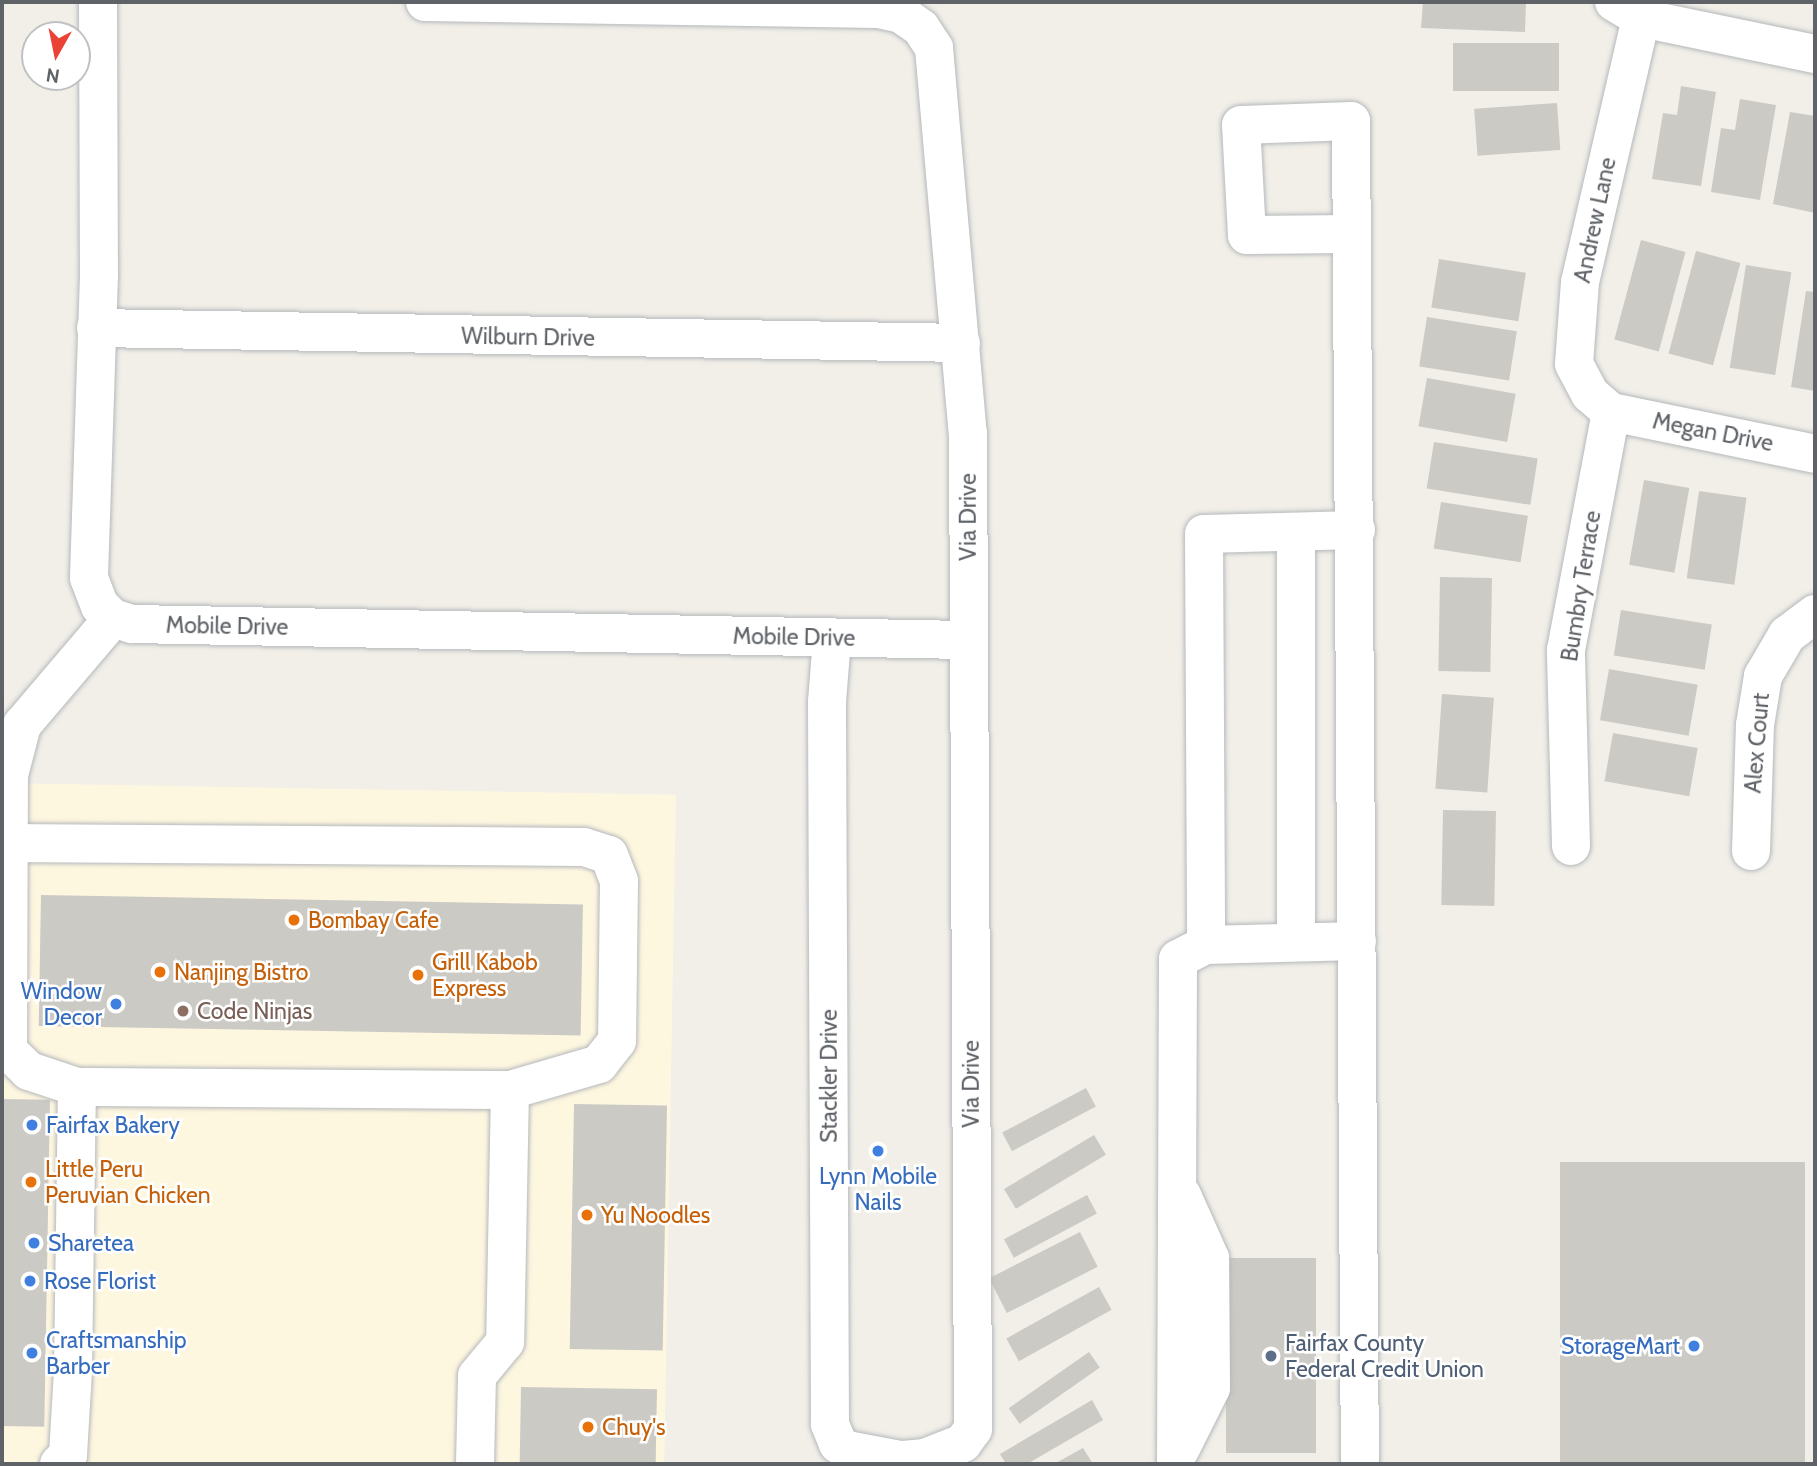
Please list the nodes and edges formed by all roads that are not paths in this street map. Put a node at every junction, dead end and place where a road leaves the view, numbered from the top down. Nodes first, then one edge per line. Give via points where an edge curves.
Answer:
1 (98, 2) edge
2 (425, 2) edge
3 (1627, 10) edge
4 (1815, 54) edge
5 (1350, 234) dead end
6 (96, 328) junction
7 (961, 343) junction
8 (1611, 412) junction
9 (1815, 454) edge
10 (1356, 530) junction
11 (1296, 532) junction
12 (1815, 614) edge
13 (113, 618) junction
14 (832, 638) junction
15 (967, 640) junction
16 (6, 843) edge
17 (1571, 846) dead end
18 (1751, 851) dead end
19 (1296, 941) junction
20 (1357, 941) junction
21 (1206, 945) junction
22 (5, 1053) edge
23 (77, 1087) junction
24 (510, 1090) junction
25 (1176, 1461) edge
26 (900, 1462) edge
27 (59, 1464) edge
28 (475, 1464) edge
29 (1360, 1464) edge

1 - 6 street
2 - 7 street, Via Drive via 878,9 901,15 921,28 938,66
3 - 4 street, Andrew Lane
3 - 8 street, Andrew Lane via 1580,282 1574,364 1590,394
5 - 10 street
6 - 7 street, Wilburn Drive
6 - 13 street via 89,578 100,606
7 - 15 street, Via Drive via 968,433
8 - 9 street, Megan Drive
8 - 17 street, Bumbry Terrace via 1566,650
10 - 11 street
10 - 20 street
11 - 19 street
11 - 21 street via 1204,534
12 - 18 street, Alex Court via 1787,635 1763,676 1755,725
13 - 14 street, Mobile Drive via 132,624
13 - 16 street via 22,725 9,775
14 - 15 street, Mobile Drive
14 - 26 street, Stackler Drive via 827,702 830,1424 838,1444 847,1450
15 - 26 street, Via Drive via 973,1429 963,1443
16 - 22 street
16 - 24 street via 584,847 608,855 619,881 617,1041 599,1064
19 - 20 street
19 - 21 street
20 - 29 street
21 - 25 street via 1178,958
22 - 23 street via 29,1071
23 - 24 street
23 - 27 street via 73,1371 68,1455
24 - 28 street via 505,1342 477,1376

